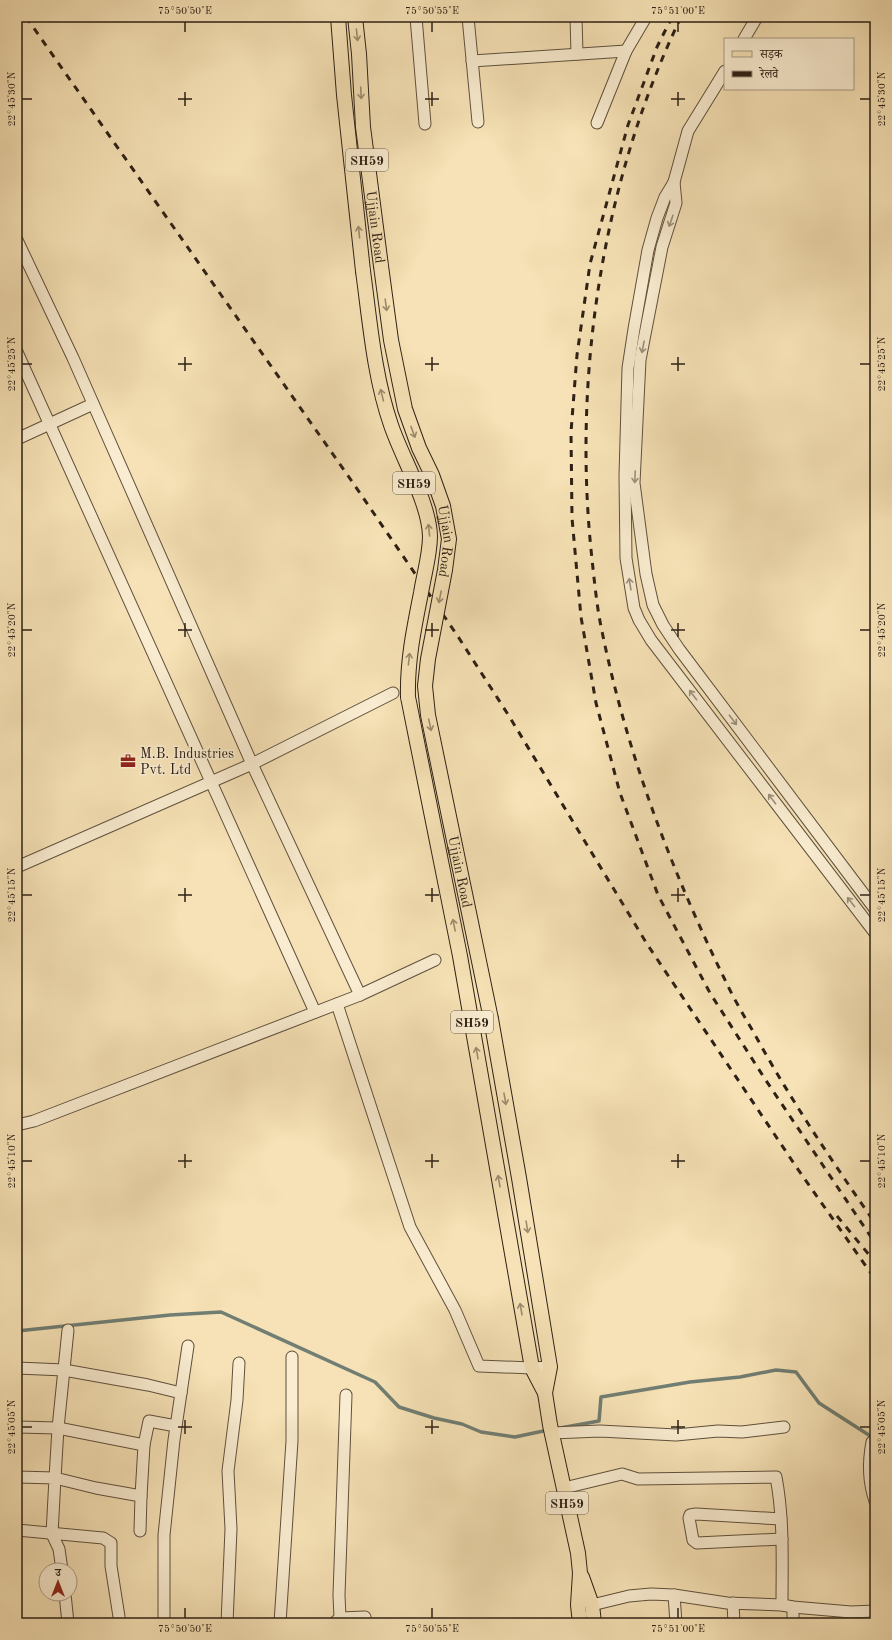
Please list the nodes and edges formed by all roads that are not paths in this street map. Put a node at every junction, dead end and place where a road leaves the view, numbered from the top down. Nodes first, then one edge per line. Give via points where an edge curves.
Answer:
1 (338, 17) edge
2 (355, 17) edge
3 (416, 17) edge
4 (468, 17) edge
5 (576, 17) edge
6 (646, 17) edge
7 (757, 17) edge
8 (745, 38) edge
9 (626, 51) junction
10 (359, 54) junction
11 (577, 54) junction
12 (341, 56) junction
13 (472, 61) junction
14 (724, 73) edge
15 (478, 122) dead end
16 (597, 123) dead end
17 (425, 124) dead end
18 (674, 182) junction
19 (17, 240) edge
20 (17, 352) edge
21 (93, 404) junction
22 (50, 424) junction
23 (17, 439) edge
24 (393, 693) dead end
25 (252, 764) junction
26 (211, 782) junction
27 (17, 867) edge
28 (875, 909) edge
29 (870, 920) edge
30 (875, 933) edge
31 (435, 960) dead end
32 (360, 995) junction
33 (337, 1004) junction
34 (315, 1012) junction
35 (17, 1125) edge
36 (68, 1330) dead end
37 (188, 1346) dead end
38 (292, 1357) dead end
39 (239, 1363) dead end
40 (550, 1367) junction
41 (17, 1368) edge
42 (532, 1368) junction
43 (64, 1370) junction
44 (181, 1393) junction
45 (545, 1393) junction
46 (346, 1395) dead end
47 (176, 1426) junction
48 (17, 1427) edge
49 (784, 1427) dead end
50 (58, 1428) junction
51 (552, 1433) junction
52 (872, 1442) dead end
53 (144, 1445) junction
54 (17, 1477) edge
55 (55, 1478) junction
56 (564, 1488) junction
57 (141, 1496) junction
58 (875, 1502) edge
59 (780, 1519) junction
60 (17, 1530) edge
61 (140, 1531) dead end
62 (52, 1534) junction
63 (782, 1539) junction
64 (61, 1562) edge
65 (580, 1573) junction
66 (674, 1595) junction
67 (66, 1602) edge
68 (733, 1603) junction
69 (592, 1605) junction
70 (788, 1606) junction
71 (875, 1611) edge
72 (845, 1617) edge
73 (337, 1620) edge
74 (68, 1623) edge
75 (120, 1623) edge
76 (164, 1623) edge
77 (227, 1623) edge
78 (280, 1623) edge
79 (365, 1623) edge
80 (580, 1623) edge
81 (594, 1623) edge
82 (676, 1623) edge
83 (734, 1623) edge
84 (793, 1623) edge

1 - 12 main road, SH59
2 -> 10 main road, Ujjain Road / SH59
3 - 17 street
4 - 13 street
5 - 11 street
6 - 9 street
7 - 8 street
9 - 11 street
9 - 16 street
10 - 12 main road
10 -> 40 main road, Ujjain Road / SH59, bridge via 363,127 391,340 405,409 443,506 449,540 428,659 425,686 428,715 491,1019
11 - 13 street
42 -> 12 main road, SH59, bridge via 460,956 408,697 411,641 430,537 428,519 381,394 363,271
13 - 15 street
14 - 18 street via 688,131
18 -> 28 street via 676,203 662,247 640,360 634,482 652,605 679,649
29 -> 18 street via 651,640 634,608 626,558 628,368 648,250 662,205
19 - 21 street
20 - 22 street
21 - 22 street
21 - 25 street
22 - 23 street
22 - 26 street
24 - 25 street
25 - 26 street
25 - 32 street
26 - 27 street
26 - 34 street
29 - 30 street
31 - 32 street
32 - 33 street
33 - 34 street
33 - 42 street via 410,1227 455,1310 479,1366
34 - 35 street via 34,1121
36 - 43 street
37 - 44 street
38 - 78 street via 292,1441
39 - 77 street via 228,1472 231,1529
40 - 42 street
40 - 45 main road, SH59
41 - 43 street
42 - 45 main road, SH59
43 - 44 street
43 - 50 street
44 - 47 street
45 - 51 main road, SH59
46 - 73 street
47 - 53 street via 149,1421
47 - 76 street via 164,1535
48 - 50 street
49 - 51 street via 676,1435 600,1431
50 - 53 street
50 - 55 street
51 - 56 main road, SH59
52 - 58 street via 868,1475
53 - 57 street
54 - 55 street
55 - 57 street
55 - 62 street
56 - 59 street via 622,1474 638,1479 776,1477
56 - 65 main road, SH59
57 - 61 street
59 - 63 street
59 - 63 street via 696,1514 690,1515 689,1518 693,1540 697,1543
60 - 62 street
62 - 64 street via 59,1549
62 - 75 street via 103,1538 111,1543 111,1566
63 - 70 street
65 - 69 main road, SH59
65 - 80 main road, SH59
66 - 68 street
66 - 69 street via 629,1596
66 - 82 street
67 - 74 street
68 - 70 street
68 - 83 street
69 - 81 main road, SH59
70 - 72 street
70 - 84 street
71 - 72 street
73 - 79 street via 365,1617

